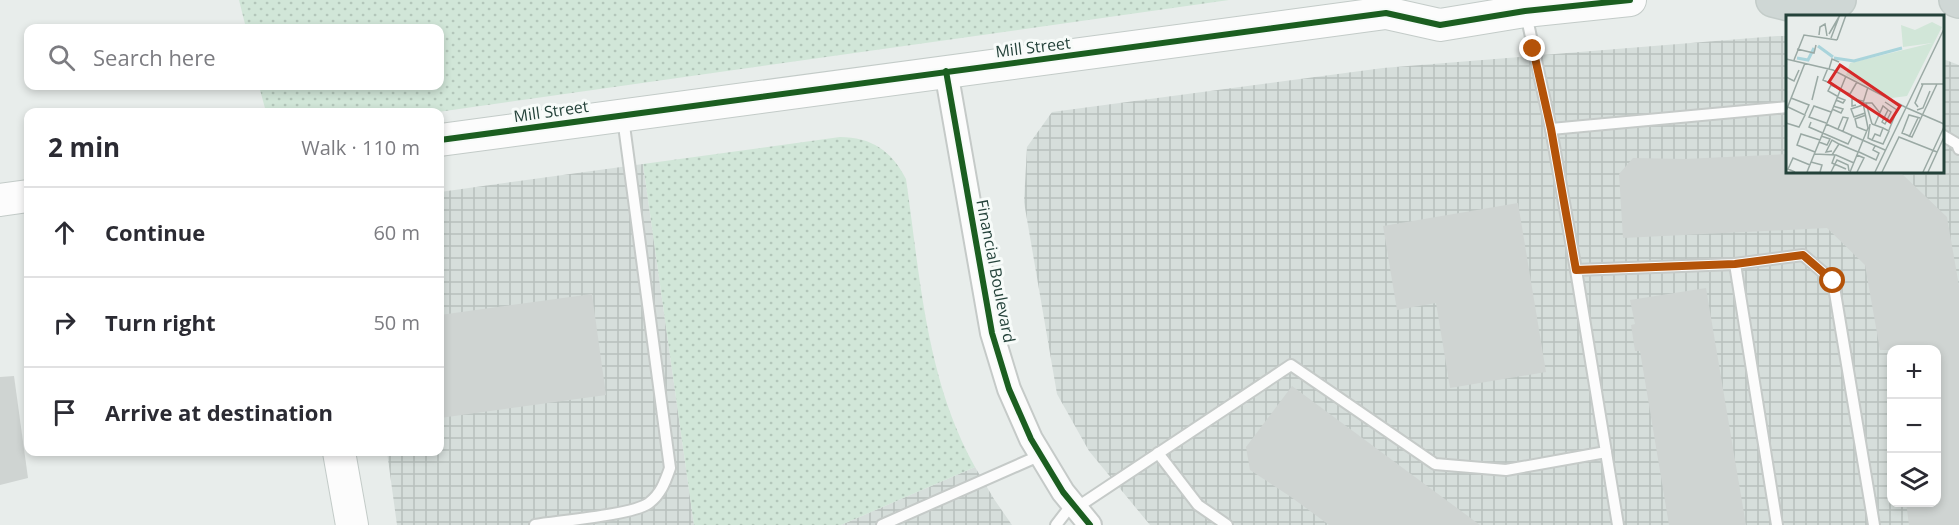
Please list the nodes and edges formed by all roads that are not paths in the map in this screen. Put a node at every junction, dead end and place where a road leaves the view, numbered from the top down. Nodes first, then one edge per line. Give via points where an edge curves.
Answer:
1 (1630, 0) edge
2 (1773, 0) edge
3 (1839, 0) edge
4 (1398, 7) edge
5 (1526, 11) junction
6 (946, 71) junction
7 (1786, 107) edge
8 (622, 115) junction
9 (1551, 129) junction
10 (1944, 136) edge
11 (444, 139) edge
12 (1959, 149) edge
13 (24, 196) edge
14 (0, 200) edge
15 (1735, 264) junction
16 (1576, 270) junction
17 (1606, 452) junction
18 (1158, 453) junction
19 (1041, 455) junction
20 (340, 456) edge
21 (1079, 512) edge
22 (351, 525) edge
23 (535, 525) edge
24 (882, 525) edge
25 (1056, 525) edge
26 (1227, 525) edge
27 (1618, 525) edge
28 (1778, 525) edge
29 (1874, 525) edge

1 - 5 main road, Mill Street
2 - 3 main road via 1793,5
4 - 5 main road, Mill Street via 1440,25
4 - 6 main road, Mill Street
5 - 9 lane
6 - 8 main road, Mill Street
6 - 19 street, Financial Boulevard via 992,333 1009,389
7 - 9 lane
8 - 11 main road, Mill Street
8 - 23 lane via 670,468 664,488 648,504 629,511
9 - 16 lane
10 - 12 lane
13 - 14 main road
15 - 16 lane
15 - 28 lane
15 - 29 lane via 1803,255 1833,281
16 - 17 lane
17 - 18 lane via 1506,470 1435,464 1291,364
17 - 27 lane
18 - 21 lane
18 - 26 lane via 1198,505
19 - 21 street, Financial Boulevard
19 - 24 lane
20 - 22 main road
21 - 25 lane

